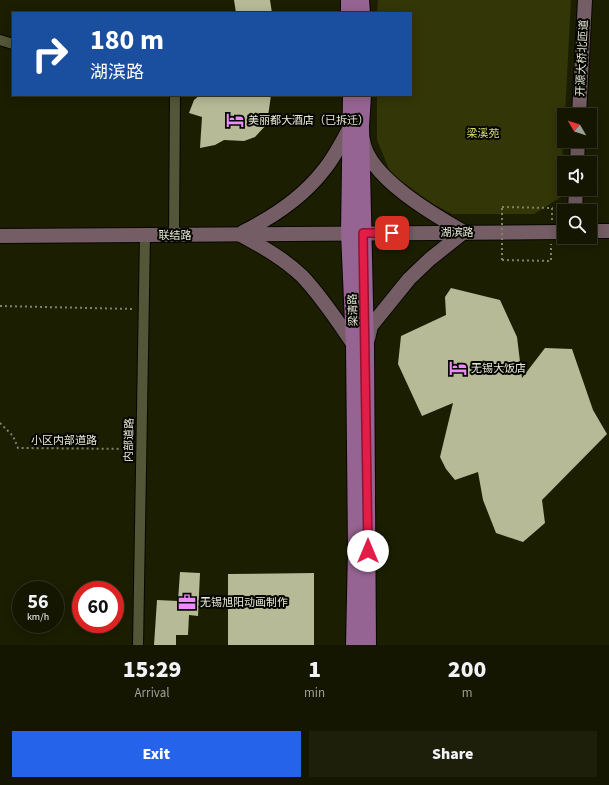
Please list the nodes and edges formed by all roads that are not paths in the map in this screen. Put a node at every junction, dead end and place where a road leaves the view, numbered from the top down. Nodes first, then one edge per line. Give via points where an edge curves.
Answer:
1 (349, 0) edge
2 (362, 0) edge
3 (585, 0) edge
4 (349, 12) edge
5 (362, 12) edge
6 (0, 40) edge
7 (12, 44) edge
8 (175, 96) edge
9 (359, 96) edge
10 (579, 108) edge
11 (356, 126) junction
12 (597, 231) edge
13 (609, 231) edge
14 (464, 232) junction
15 (557, 232) edge
16 (356, 233) junction
17 (239, 234) junction
18 (145, 235) junction
19 (174, 235) junction
20 (0, 236) edge
21 (360, 346) junction
22 (138, 645) edge
23 (354, 645) edge
24 (368, 645) edge

1 - 4 main road
2 - 5 main road
3 - 10 main road, 开源大桥北匝道
6 - 7 street
8 - 19 street
9 - 11 main road, 梁清路
11 - 14 main road via 364,150 381,172 416,203
11 - 16 main road, 梁清路
11 - 17 main road via 323,172 305,191 284,209
12 - 13 main road
14 - 15 main road, 湖滨路
14 - 16 main road, 湖滨路
14 - 21 main road via 409,279 370,326
16 - 17 main road, 联结路
16 - 21 main road, 梁清路
17 - 19 main road, 联结路
17 - 21 main road via 285,261 302,276
18 - 19 main road, 联结路
18 - 20 main road, 联结路
18 - 22 street, 内部道路
21 - 23 main road, 梁清路
21 - 24 main road, 梁清路

